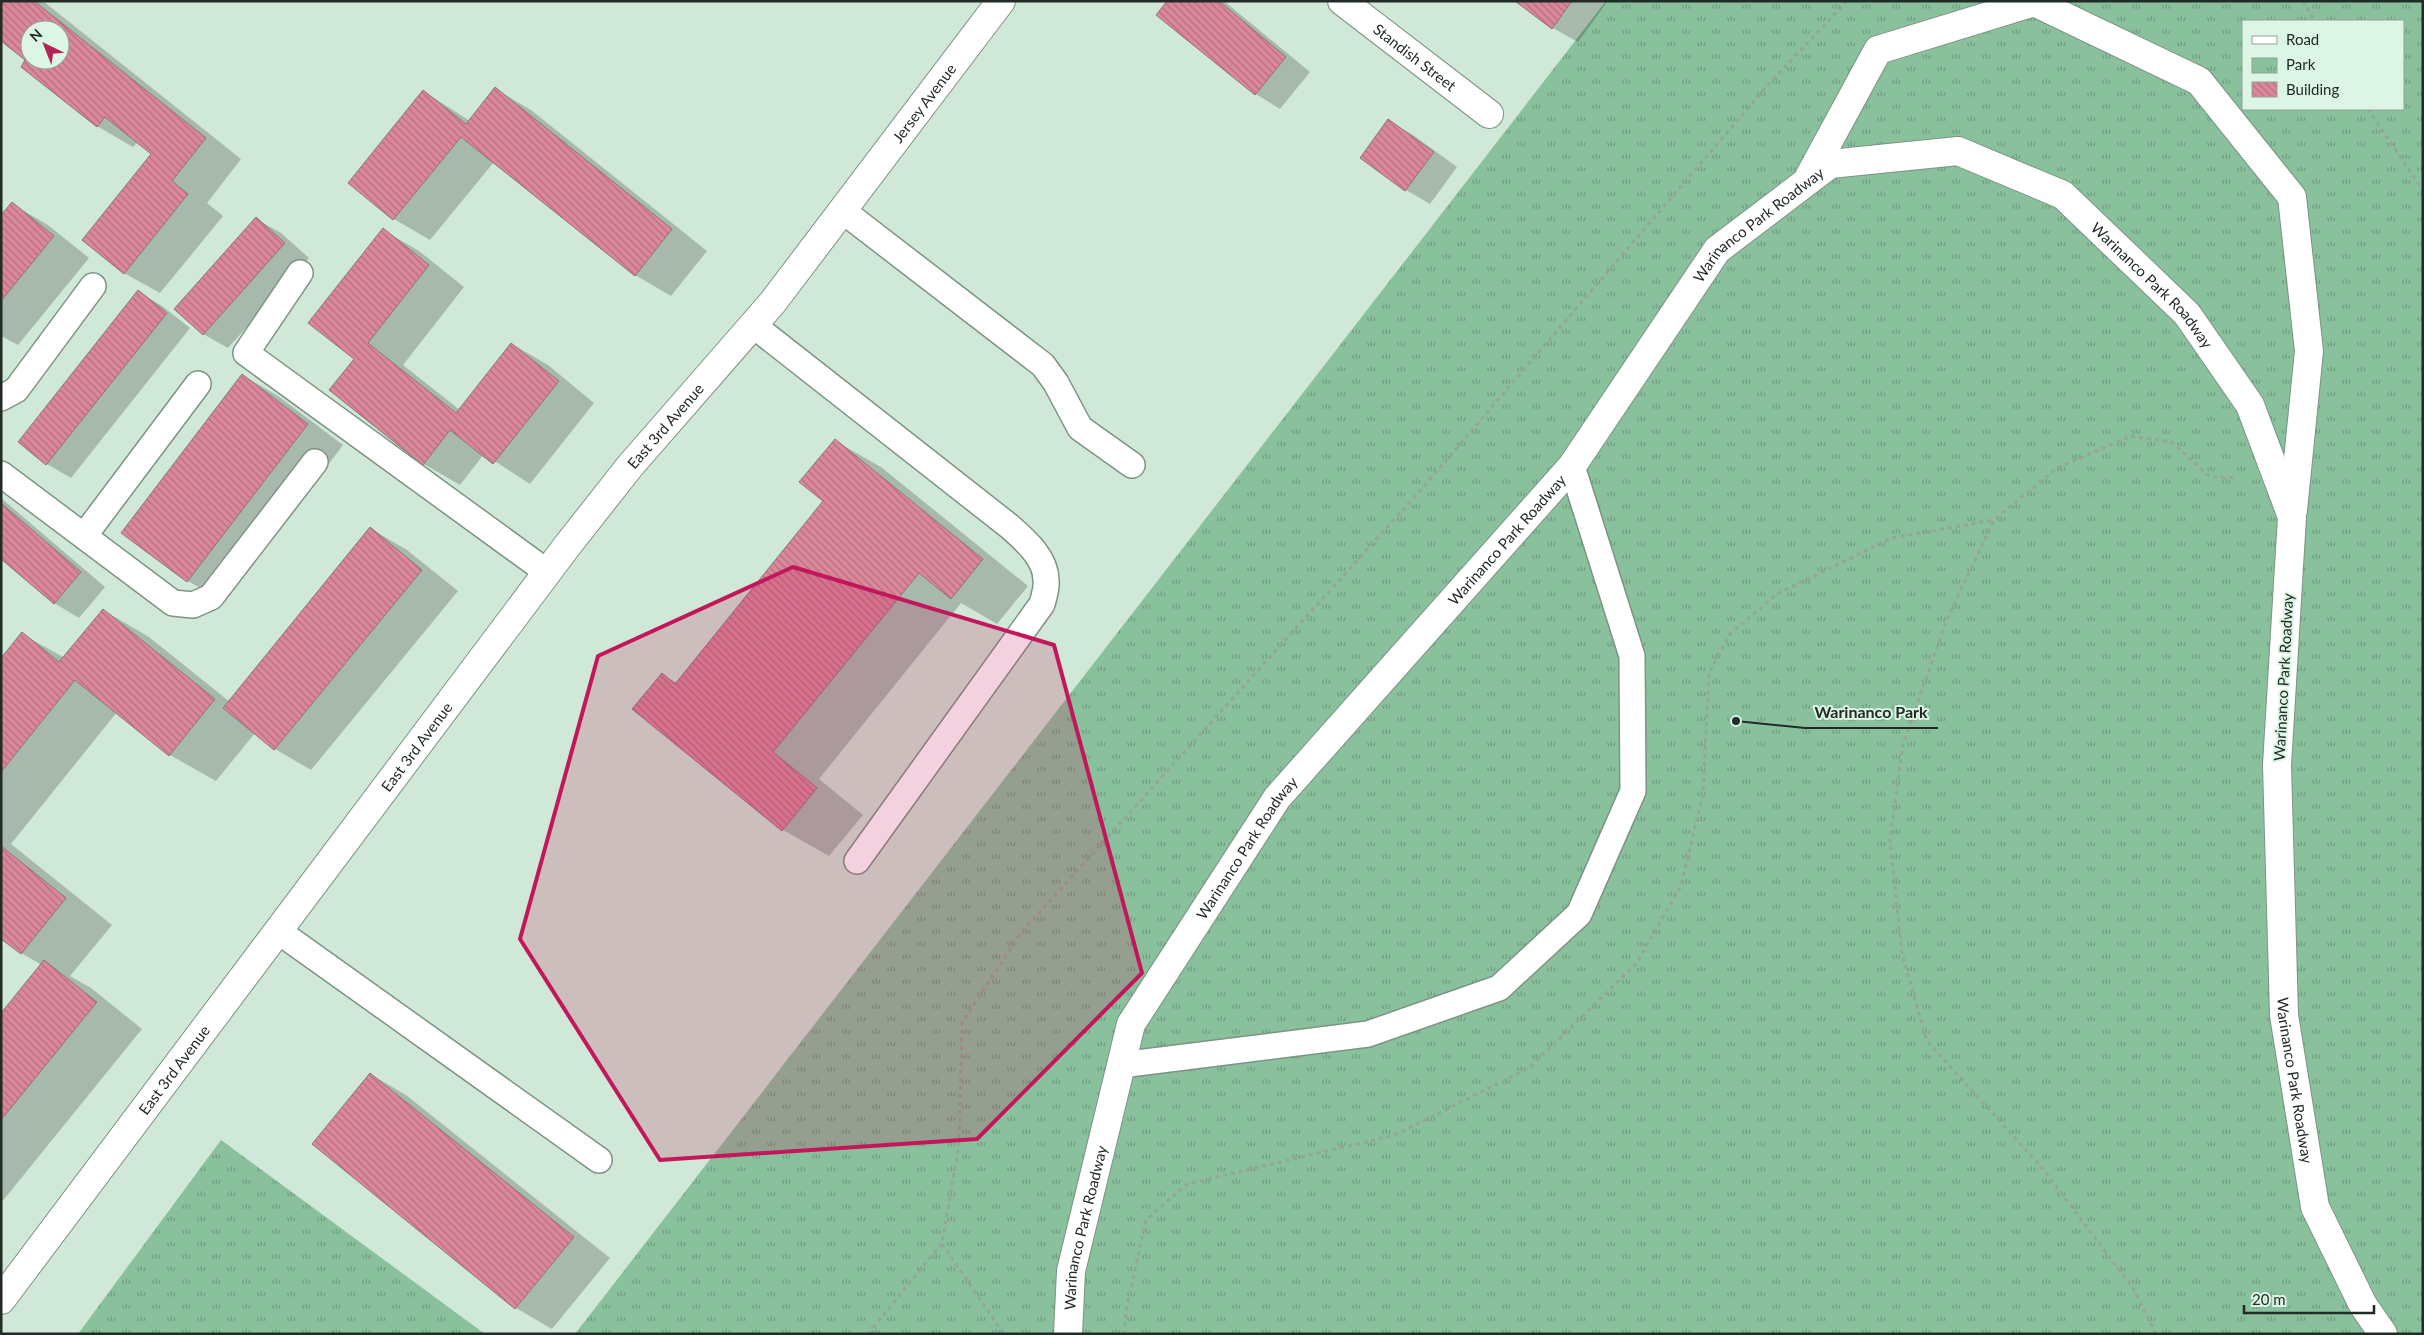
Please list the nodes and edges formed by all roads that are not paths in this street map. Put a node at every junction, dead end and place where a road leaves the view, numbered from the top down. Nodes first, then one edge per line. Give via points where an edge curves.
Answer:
1 (1001, 1) edge
2 (1342, 1) edge
3 (1489, 114) dead end
4 (1807, 181) junction
5 (846, 208) junction
6 (300, 273) dead end
7 (93, 286) dead end
8 (753, 325) junction
9 (198, 384) dead end
10 (1, 398) edge
11 (315, 462) dead end
12 (1132, 465) dead end
13 (1572, 466) junction
14 (1, 474) edge
15 (2292, 516) junction
16 (84, 536) junction
17 (547, 572) junction
18 (857, 861) dead end
19 (278, 931) junction
20 (1121, 1064) junction
21 (599, 1160) dead end
22 (1, 1300) edge
23 (1068, 1334) edge
24 (2383, 1334) edge

1 - 5 street, Jersey Avenue
2 - 3 street, Standish Street
4 - 13 street, Warinanco Park Roadway via 1717,250
4 - 15 street, Warinanco Park Roadway via 1830,164 1958,151 2063,195 2187,314 2250,405
4 - 15 street via 1878,50 2034,2 2198,81 2292,197 2309,351
5 - 8 street, East 3rd Avenue
5 - 12 lane via 1043,365 1080,428
6 - 17 lane via 246,353
7 - 10 lane via 16,390
8 - 17 street, East 3rd Avenue via 630,466
8 - 18 lane via 1009,526 1044,565 1046,581 1042,604
9 - 16 lane
11 - 16 lane via 211,597 193,605 173,603
13 - 20 street, Warinanco Park Roadway via 1277,798 1131,1024
13 - 20 lane via 1632,656 1633,791 1579,914 1499,988 1368,1034
14 - 16 lane
15 - 24 street, Warinanco Park Roadway via 2277,765 2284,1015 2315,1207 2363,1306
17 - 19 street, East 3rd Avenue
19 - 21 lane
19 - 22 street, East 3rd Avenue
20 - 23 street, Warinanco Park Roadway via 1071,1271

